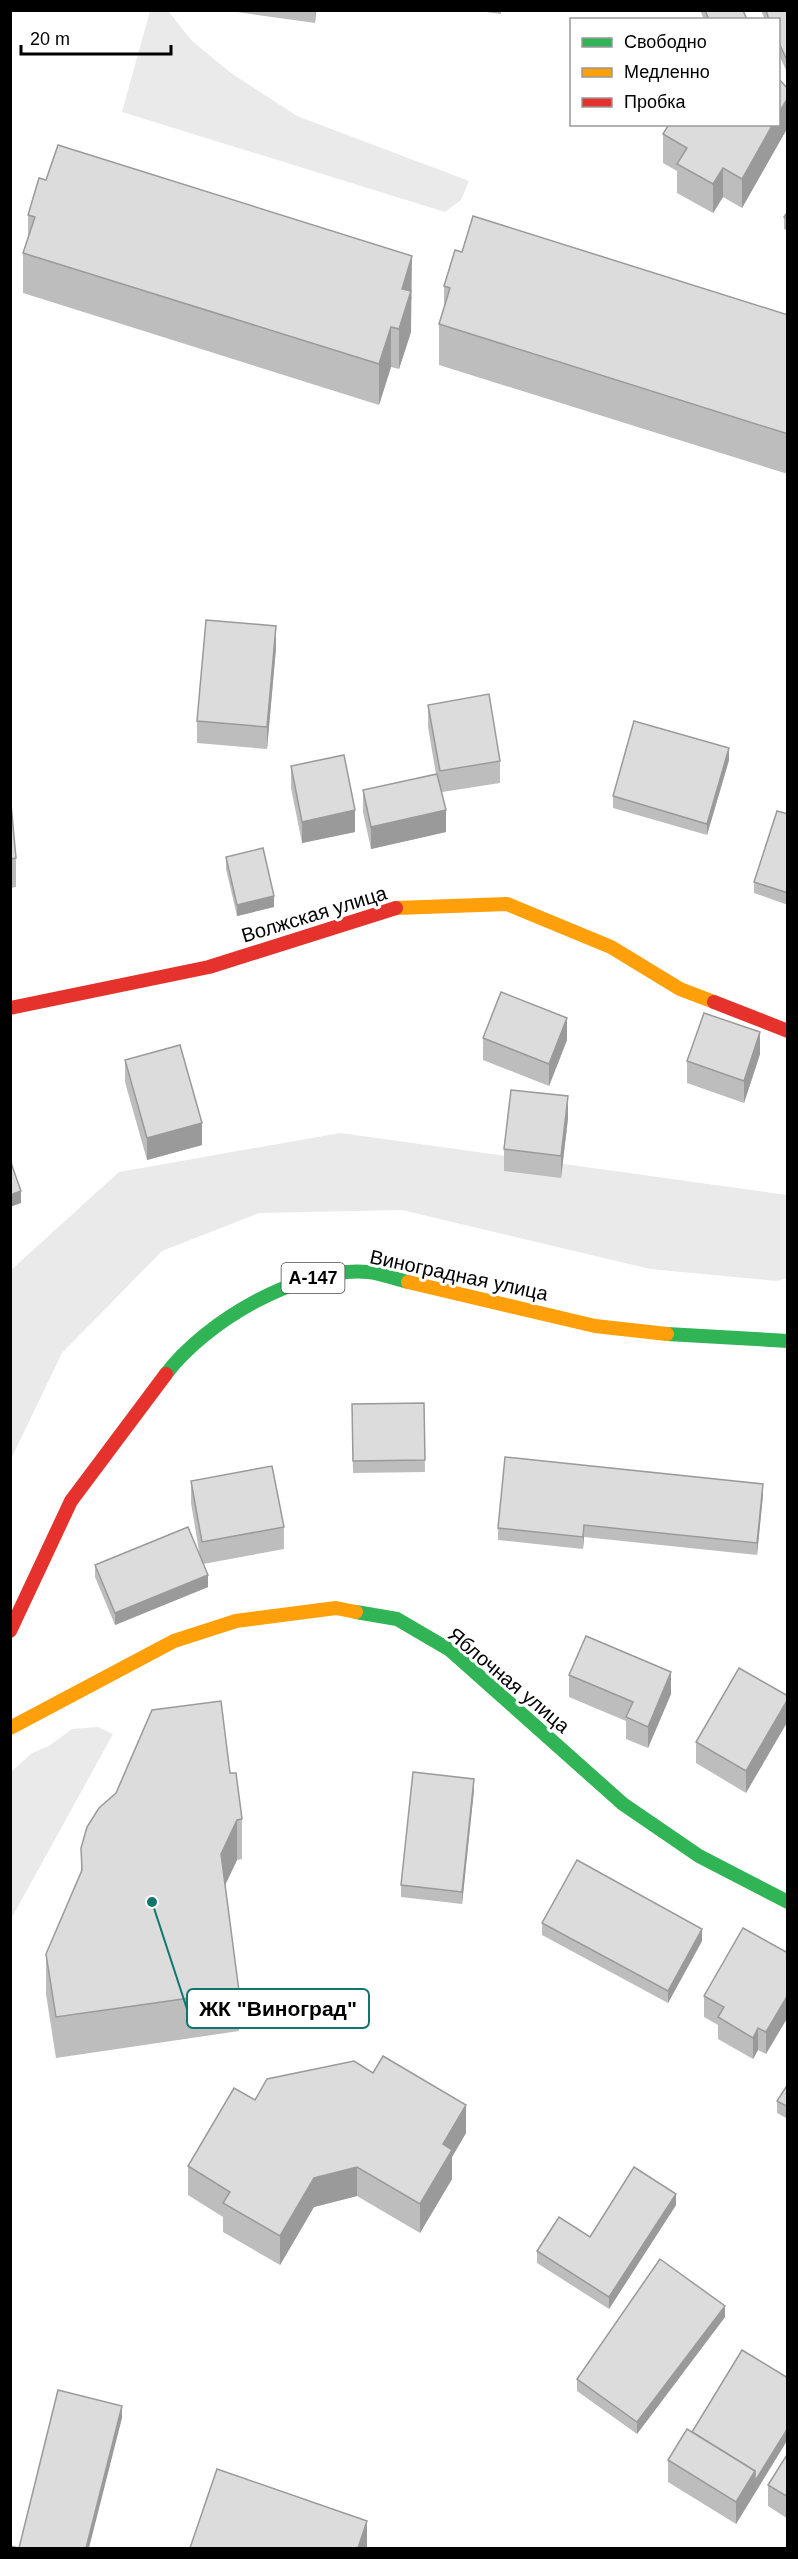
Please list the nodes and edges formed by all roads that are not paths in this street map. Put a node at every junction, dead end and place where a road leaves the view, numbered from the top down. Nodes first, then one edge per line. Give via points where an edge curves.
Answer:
1 (10, 1008) edge
2 (788, 1031) edge
3 (788, 1341) edge
4 (10, 1631) edge
5 (10, 1728) edge
6 (788, 1902) edge

1 - 2 street, Волжская улица via 209,967 398,907 507,904 611,947 680,989
3 - 4 street, Виноградная улица / А-147 via 693,1337 595,1326 367,1272 308,1278 264,1297 208,1331 172,1365 71,1501
5 - 6 street, Яблочная улица via 174,1641 236,1621 336,1608 397,1619 450,1650 623,1804 699,1856

